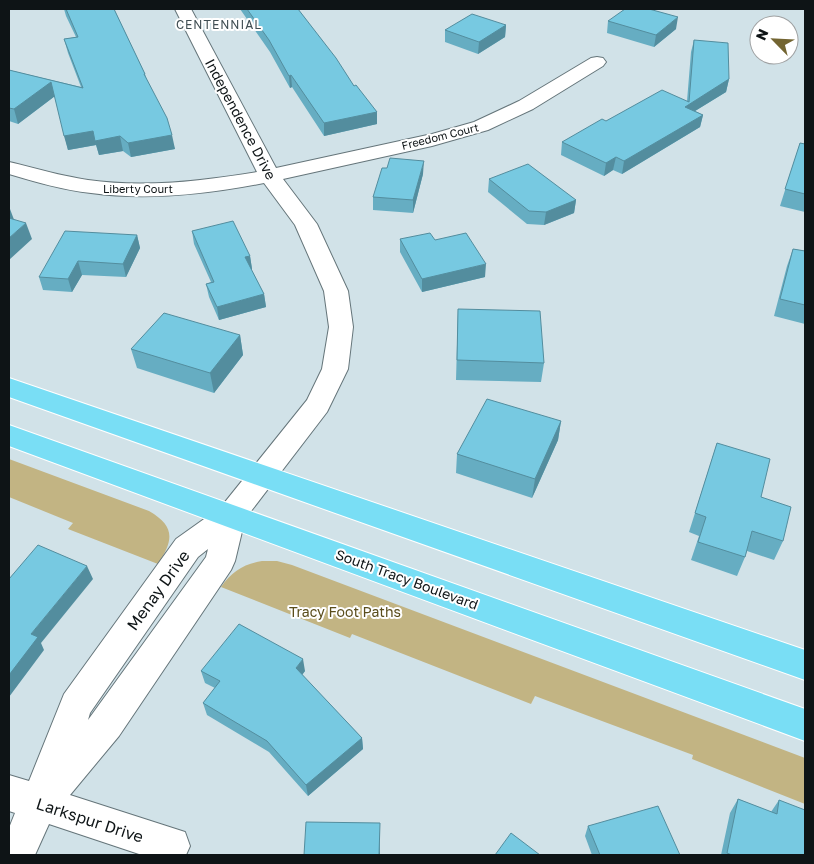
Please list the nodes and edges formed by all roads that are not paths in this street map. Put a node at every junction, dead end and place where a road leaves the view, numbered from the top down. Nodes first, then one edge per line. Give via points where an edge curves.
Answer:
1 (183, 9) edge
2 (598, 62) dead end
3 (9, 168) edge
4 (269, 175) junction
5 (9, 387) edge
6 (9, 435) edge
7 (263, 476) junction
8 (231, 515) junction
9 (805, 665) edge
10 (805, 725) edge
11 (24, 798) edge
12 (171, 846) dead end
13 (16, 855) edge

1 - 4 street, Independence Drive
2 - 4 street, Freedom Court via 482,126
3 - 4 street, Liberty Court via 101,188 149,190 200,187
4 - 7 street, Independence Drive via 306,224 336,291 341,327 334,369 318,405
5 - 7 main road
6 - 8 main road, South Tracy Boulevard
7 - 8 street, Independence Drive
7 - 9 main road
8 - 10 main road, South Tracy Boulevard
8 - 11 street via 220,562 107,724
11 - 12 street, Larkspur Drive
11 - 13 street

